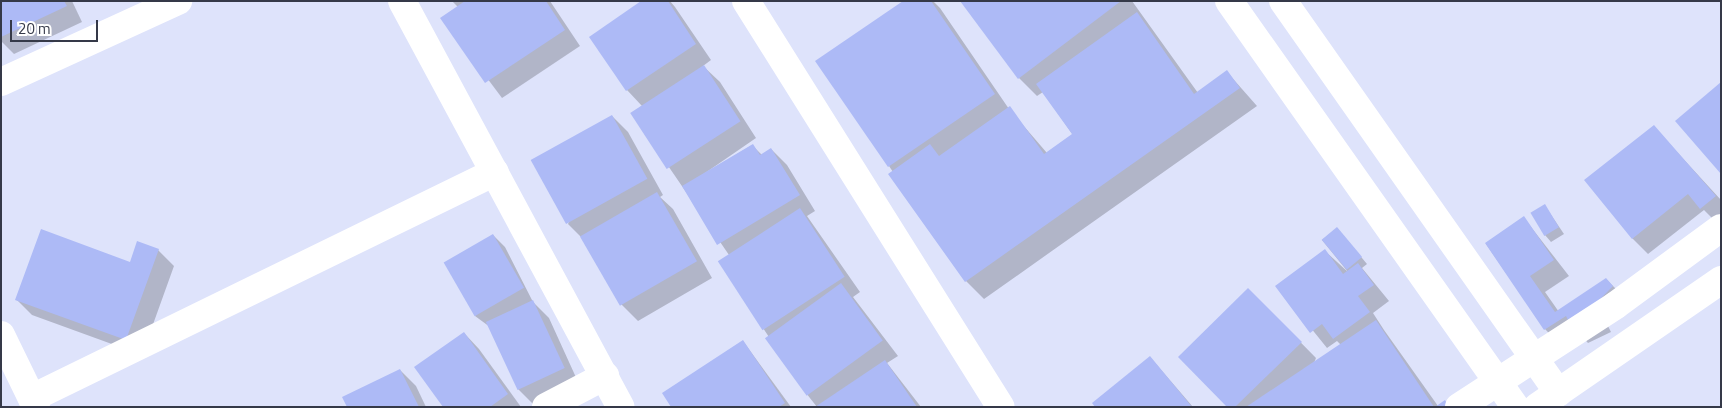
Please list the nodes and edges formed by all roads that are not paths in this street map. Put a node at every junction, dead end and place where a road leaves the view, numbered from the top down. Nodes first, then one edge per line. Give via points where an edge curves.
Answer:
1 (178, 1) edge
2 (402, 1) edge
3 (746, 1) edge
4 (1229, 1) edge
5 (1283, 1) edge
6 (135, 12) edge
7 (1, 82) edge
8 (495, 172) junction
9 (1721, 228) edge
10 (1721, 280) edge
11 (1, 335) edge
12 (1534, 358) junction
13 (605, 376) junction
14 (1498, 382) junction
15 (1548, 400) edge
16 (34, 403) edge
17 (997, 405) edge
18 (546, 407) edge
19 (622, 407) edge
20 (1459, 407) edge
21 (1515, 407) edge

1 - 6 street
2 - 8 street
3 - 17 street
4 - 14 street
5 - 12 street
6 - 7 street
8 - 13 street
8 - 16 street
9 - 12 street
10 - 15 street
11 - 16 street
12 - 14 street
12 - 15 street
13 - 18 street
13 - 19 street
14 - 20 street
14 - 21 street

